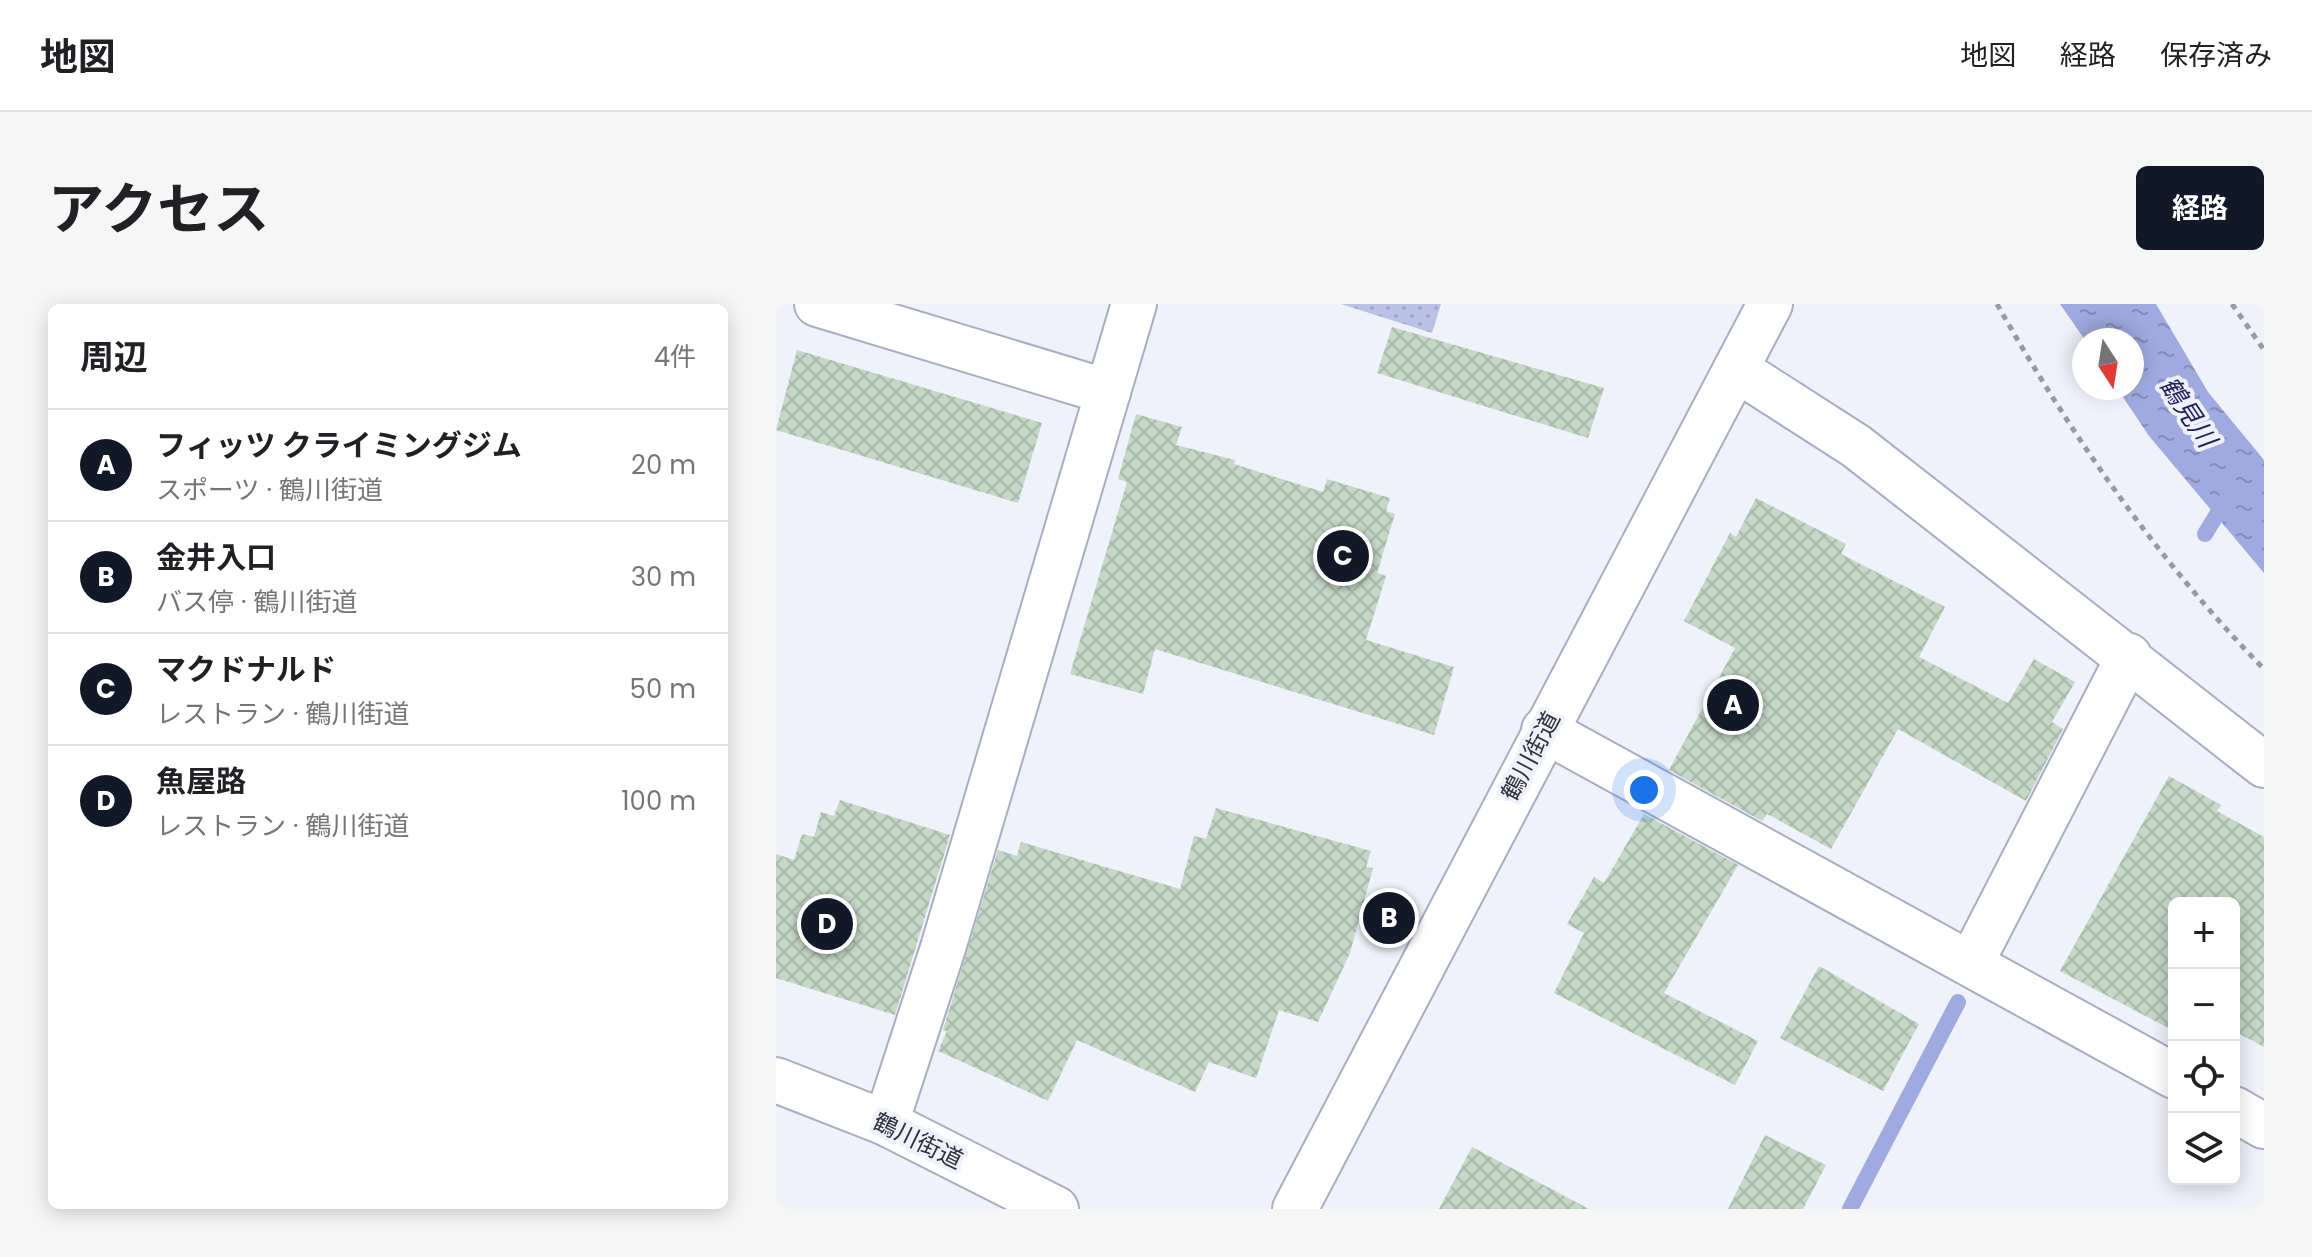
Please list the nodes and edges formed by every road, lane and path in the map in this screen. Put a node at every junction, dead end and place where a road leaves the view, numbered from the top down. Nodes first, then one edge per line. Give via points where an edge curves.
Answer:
1 (817, 304) edge
2 (1134, 304) edge
3 (1770, 304) edge
4 (1997, 304) edge
5 (2232, 304) edge
6 (2264, 350) edge
7 (1736, 369) junction
8 (1108, 392) junction
9 (2129, 656) junction
10 (2264, 669) edge
11 (1544, 730) junction
12 (2264, 765) edge
13 (1971, 963) junction
14 (2168, 1073) edge
15 (776, 1080) edge
16 (2240, 1112) edge
17 (886, 1123) junction
18 (2264, 1126) edge
19 (1056, 1209) edge
20 (1295, 1209) edge

1 - 8 street
2 - 8 street
3 - 7 street, 鶴川街道
4 - 10 path via 2112,488
5 - 6 path
7 - 9 street via 1856,446
7 - 11 street, 鶴川街道
8 - 17 street
9 - 12 street
9 - 13 street
11 - 13 street
11 - 20 street, 鶴川街道
13 - 14 street
15 - 17 street, 鶴川街道
16 - 18 street
17 - 19 street, 鶴川街道

